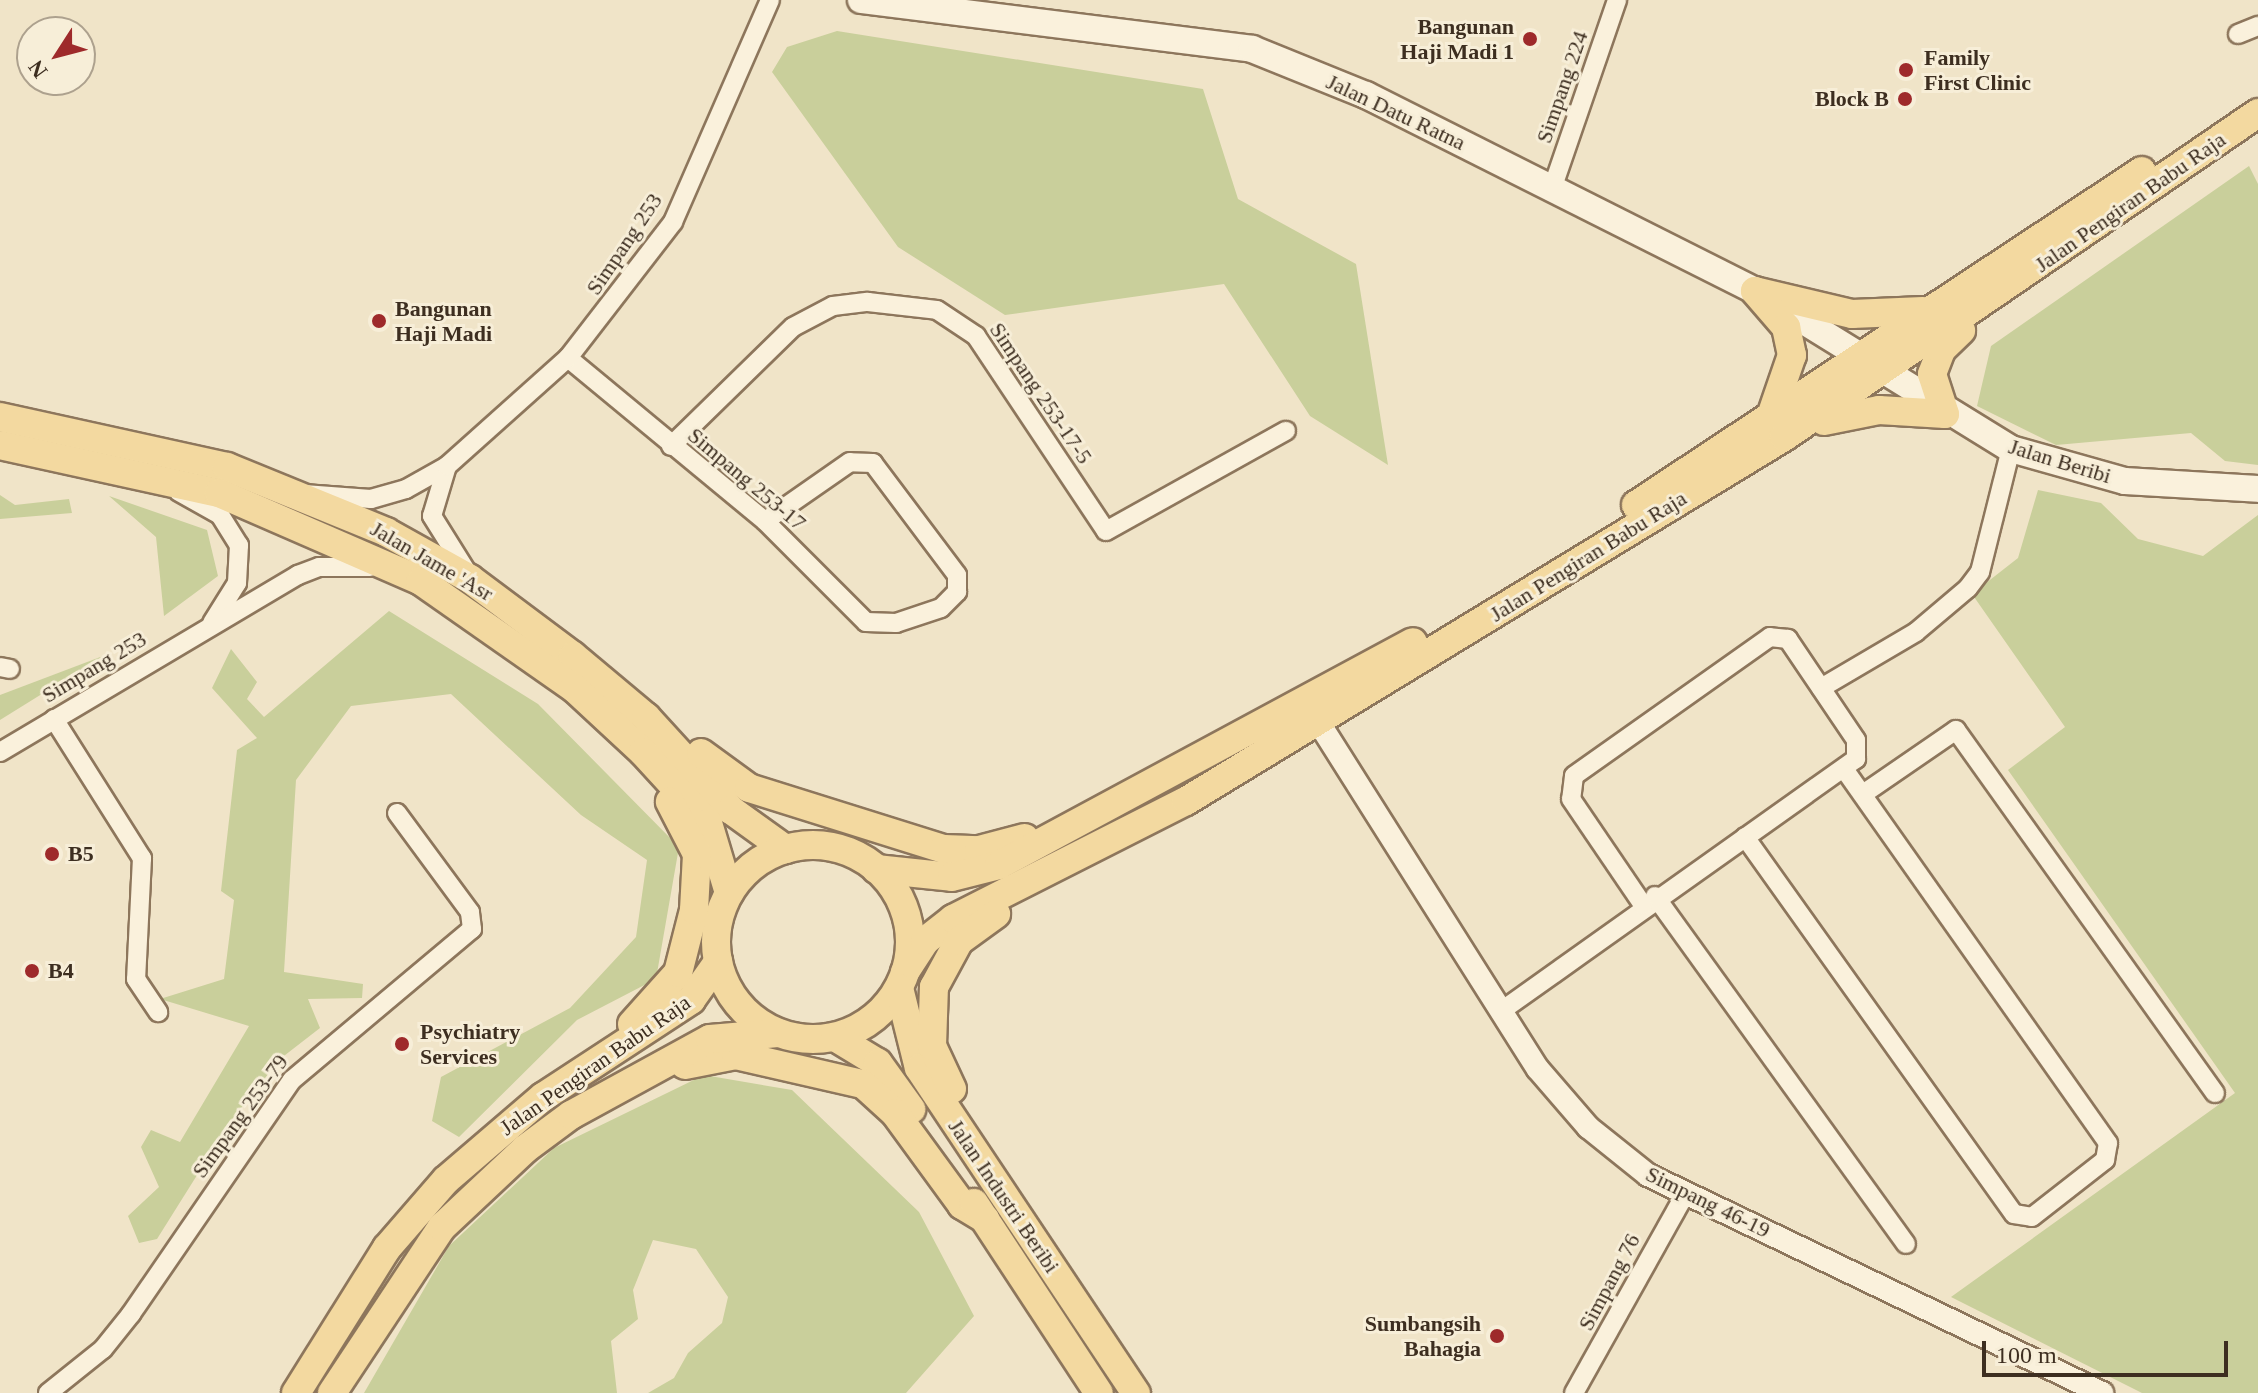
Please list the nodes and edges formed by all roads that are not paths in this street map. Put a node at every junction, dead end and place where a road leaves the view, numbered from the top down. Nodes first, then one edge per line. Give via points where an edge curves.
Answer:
1 (770, 0) edge
2 (861, 0) edge
3 (1617, 0) edge
4 (2258, 26) edge
5 (2238, 34) dead end
6 (2258, 98) edge
7 (2258, 113) edge
8 (1552, 189) junction
9 (2021, 277) junction
10 (1755, 291) junction
11 (1927, 310) junction
12 (568, 358) junction
13 (1870, 365) junction
14 (1945, 414) junction
15 (0, 417) edge
16 (1777, 427) junction
17 (1286, 431) dead end
18 (0, 445) edge
19 (671, 446) junction
20 (2011, 449) junction
21 (447, 466) junction
22 (158, 474) junction
23 (2258, 489) edge
24 (302, 495) junction
25 (765, 521) junction
26 (397, 570) junction
27 (470, 579) junction
28 (212, 623) junction
29 (1821, 688) junction
30 (646, 717) junction
31 (607, 718) junction
32 (54, 719) junction
33 (1319, 723) junction
34 (0, 752) edge
35 (1846, 771) junction
36 (1863, 794) junction
37 (397, 813) dead end
38 (1080, 820) junction
39 (1745, 837) junction
40 (785, 849) junction
41 (1093, 849) junction
42 (876, 869) junction
43 (729, 893) junction
44 (1649, 900) junction
45 (718, 962) junction
46 (902, 980) junction
47 (1504, 1009) junction
48 (158, 1012) dead end
49 (779, 1033) junction
50 (835, 1037) junction
51 (2215, 1093) dead end
52 (543, 1097) junction
53 (571, 1115) junction
54 (1685, 1194) junction
55 (1008, 1200) junction
56 (985, 1219) junction
57 (1906, 1244) dead end
58 (48, 1393) edge
59 (296, 1393) edge
60 (332, 1393) edge
61 (1099, 1393) edge
62 (1136, 1393) edge
63 (1574, 1393) edge
64 (2102, 1393) edge

1 - 12 street, Simpang 253 via 673,222
2 - 8 main road, Jalan Datu Ratna via 1252,49 1366,95
3 - 8 street, Simpang 224
4 - 5 street
6 - 11 main road, Jalan Pengiran Babu Raja
7 - 9 main road, Jalan Pengiran Babu Raja
8 - 10 main road, Jalan Datu Ratna
9 - 13 main road, Jalan Pengiran Babu Raja
9 - 14 main road via 1941,350 1933,390
10 - 11 main road via 1852,314
10 - 13 main road, Jalan Datu Ratna
10 - 16 main road via 1786,327 1792,355
11 - 13 main road, Jalan Pengiran Babu Raja
12 - 19 street, Simpang 253-17
12 - 21 street, Simpang 253
13 - 14 main road, Jalan Beribi
13 - 16 main road, Jalan Pengiran Babu Raja
14 - 16 main road via 1858,411
14 - 20 main road, Jalan Beribi
15 - 24 main road, Jalan Jame 'Asr via 151,445
16 - 33 main road, Jalan Pengiran Babu Raja
16 - 38 main road, Jalan Pengiran Babu Raja via 1379,662
17 - 19 street, Simpang 253-17-5 via 1106,531 976,336 937,310 868,302 833,306 793,327
18 - 22 main road, Jalan Jame 'Asr
19 - 25 street, Simpang 253-17
20 - 23 main road, Jalan Beribi via 2125,481
20 - 29 street via 1980,572 1916,632
21 - 24 street, Simpang 253 via 387,497
21 - 27 street, Simpang 253 via 432,504 435,529
22 - 26 main road, Jalan Jame 'Asr via 292,521
22 - 28 street, Simpang 253 via 220,515 239,545 237,583
24 - 27 main road, Jalan Jame 'Asr
25 - 25 street, Simpang 253-17 via 850,462 880,468 958,583 941,608 876,626 856,614
26 - 28 street, Simpang 253 via 319,567
26 - 31 main road, Jalan Jame 'Asr via 496,629
27 - 30 main road, Jalan Jame 'Asr
28 - 32 street, Simpang 253
29 - 35 street via 1856,740 1856,759
29 - 44 street via 1788,639 1770,637 1574,776 1571,799
30 - 38 main road via 673,724 720,771 749,788 944,849 979,850
30 - 40 main road, Jalan Jame 'Asr via 731,810
31 - 43 main road, Jalan Jame 'Asr via 708,823
31 - 52 main road via 617,744 690,832 697,854 694,910 666,993 558,1073
32 - 34 street, Simpang 253
32 - 48 street via 142,858 136,979
33 - 41 main road, Jalan Pengiran Babu Raja
33 - 47 street, Simpang 46-19
35 - 36 street
35 - 39 street
36 - 39 street via 2108,1143 2105,1160 2032,1217 2014,1214
36 - 51 street via 1956,730
37 - 58 street, Simpang 253-79 via 470,912 472,929 292,1080 131,1314 103,1349
38 - 42 main road, Jalan Pengiran Babu Raja via 970,874
39 - 44 street
40 - 42 main road via 843,850
40 - 43 main road via 753,866
41 - 46 main road, Jalan Pengiran Babu Raja via 953,919 925,941
41 - 55 main road via 1057,881 966,933 934,987 929,1027 936,1058 995,1159
42 - 46 main road via 906,916
43 - 45 main road via 717,927
44 - 47 street
44 - 57 street
45 - 49 main road via 734,998
45 - 52 main road, Jalan Pengiran Babu Raja via 673,1014
46 - 50 main road via 872,1019
46 - 55 main road, Jalan Industri Beribi via 919,1068
47 - 54 street, Simpang 46-19 via 1538,1069 1588,1127
49 - 50 main road
49 - 53 main road, Jalan Pengiran Babu Raja via 710,1039
50 - 56 main road, Jalan Industri Beribi via 878,1063
52 - 59 main road, Jalan Pengiran Babu Raja via 415,1215 349,1303
53 - 56 main road via 592,1113 717,1055 818,1069 880,1095 946,1187
53 - 60 main road, Jalan Pengiran Babu Raja via 442,1227
54 - 63 street, Simpang 76
54 - 64 street, Simpang 46-19
55 - 62 main road, Jalan Industri Beribi
56 - 61 main road, Jalan Industri Beribi

